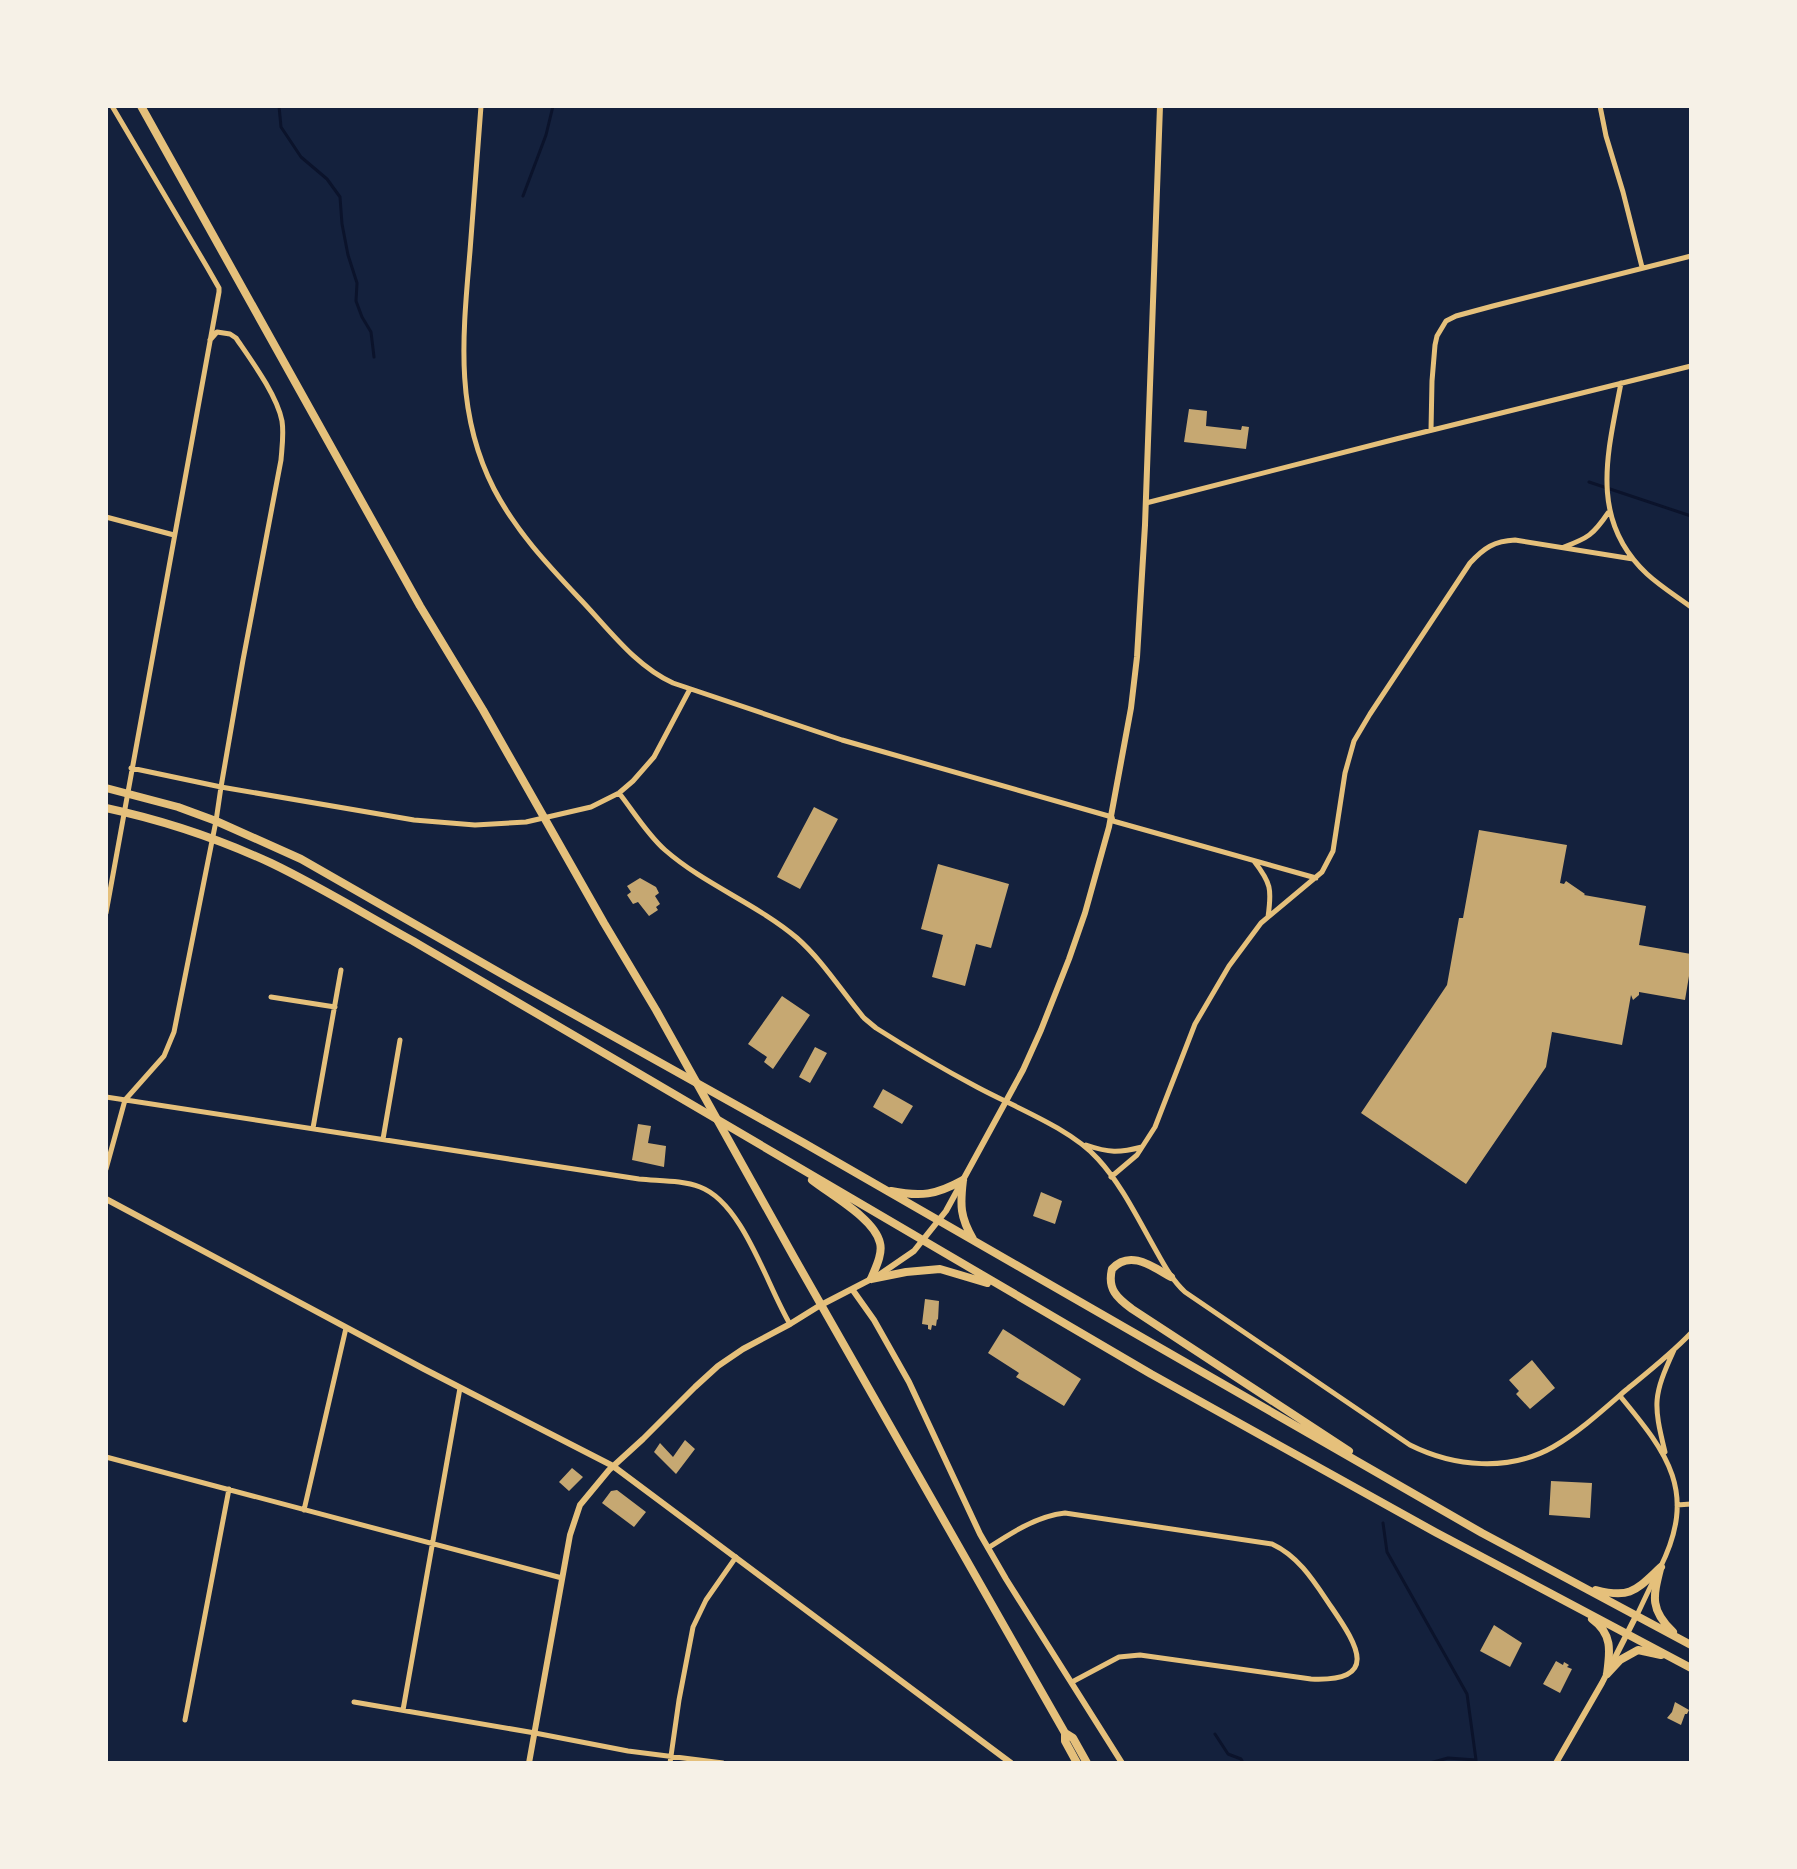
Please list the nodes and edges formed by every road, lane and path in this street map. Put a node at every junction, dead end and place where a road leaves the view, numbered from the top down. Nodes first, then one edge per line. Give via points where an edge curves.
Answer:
1 (112, 106) edge
2 (141, 106) edge
3 (481, 106) edge
4 (1160, 106) edge
5 (1600, 106) edge
6 (1691, 256) edge
7 (1642, 267) junction
8 (210, 340) junction
9 (1691, 366) edge
10 (1621, 383) junction
11 (1431, 430) junction
12 (1146, 503) junction
13 (1609, 513) junction
14 (106, 517) edge
15 (174, 535) junction
16 (1563, 547) junction
17 (1633, 559) junction
18 (1691, 607) edge
19 (690, 689) junction
20 (131, 768) junction
21 (221, 787) junction
22 (106, 788) edge
23 (127, 793) junction
24 (619, 793) junction
25 (106, 808) edge
26 (124, 812) junction
27 (1112, 817) junction
28 (544, 818) junction
29 (216, 821) junction
30 (213, 840) junction
31 (1253, 860) junction
32 (1316, 878) junction
33 (106, 913) edge
34 (1268, 917) junction
35 (341, 970) dead end
36 (271, 997) dead end
37 (335, 1007) junction
38 (400, 1040) dead end
39 (106, 1097) edge
40 (125, 1100) junction
41 (1005, 1102) junction
42 (313, 1128) junction
43 (383, 1139) junction
44 (1077, 1141) junction
45 (1143, 1146) junction
46 (790, 1161) junction
47 (106, 1169) edge
48 (1111, 1177) junction
49 (963, 1180) junction
50 (884, 1189) junction
51 (106, 1199) edge
52 (939, 1222) junction
53 (922, 1241) junction
54 (976, 1243) junction
55 (1171, 1277) junction
56 (871, 1279) junction
57 (852, 1289) junction
58 (1006, 1290) junction
59 (790, 1324) junction
60 (346, 1328) junction
61 (1691, 1333) edge
62 (1675, 1349) junction
63 (460, 1388) junction
64 (1620, 1396) junction
65 (106, 1457) edge
66 (1666, 1457) junction
67 (613, 1466) junction
68 (229, 1489) junction
69 (1691, 1504) edge
70 (1677, 1505) junction
71 (304, 1510) junction
72 (1482, 1533) junction
73 (433, 1544) junction
74 (988, 1548) junction
75 (736, 1557) junction
76 (1661, 1567) junction
77 (562, 1578) junction
78 (1584, 1587) junction
79 (1575, 1606) junction
80 (1636, 1616) junction
81 (1627, 1634) junction
82 (1687, 1643) edge
83 (1677, 1660) junction
84 (1691, 1668) edge
85 (1607, 1674) junction
86 (1072, 1682) junction
87 (354, 1702) dead end
88 (403, 1710) junction
89 (185, 1720) dead end
90 (535, 1733) junction
91 (1065, 1733) junction
92 (670, 1760) edge
93 (529, 1763) edge
94 (723, 1763) edge
95 (1011, 1763) edge
96 (1077, 1763) edge
97 (1087, 1763) edge
98 (1122, 1763) edge
99 (1556, 1763) edge

1 - 8 street via 219,288
2 - 28 main road
3 - 19 street via 463,341 465,392 475,442 493,486 534,550 651,671
4 - 12 street
5 - 7 street
6 - 7 street
7 - 11 street via 1446,321 1435,345
8 - 15 street
8 - 21 street via 217,332 236,338 269,391 282,427 281,460
9 - 10 street
10 - 11 street
10 - 13 street via 1607,457
11 - 12 street
12 - 27 street via 1136,670
13 - 16 street via 1586,539
13 - 17 street
14 - 15 street
15 - 20 street
16 - 17 street
16 - 32 street via 1502,541 1470,563 1354,741 1333,851
17 - 18 street
19 - 24 street via 654,757
19 - 27 street via 842,740
20 - 21 street
20 - 23 street
21 - 28 street via 455,825
21 - 29 street
22 - 23 main road
23 - 26 street
23 - 29 main road
24 - 28 street via 591,807
24 - 41 street via 666,851 800,940 864,1018
25 - 26 main road
26 - 30 main road
26 - 33 street
27 - 31 street
27 - 41 street via 1069,959
28 - 91 main road
29 - 30 street
29 - 50 main road via 301,859
30 - 40 street via 171,1042
30 - 46 main road via 320,889
31 - 32 street
31 - 34 street via 1269,888
32 - 34 street
34 - 45 street via 1201,1013
35 - 37 street
36 - 37 street
37 - 42 street
38 - 43 street
39 - 40 street
40 - 42 street
40 - 47 street
41 - 44 street
41 - 49 street
42 - 43 street
43 - 59 street via 700,1187 720,1199 739,1223
44 - 45 street via 1110,1152
44 - 48 street
45 - 48 street
46 - 53 main road
46 - 56 main road via 875,1231 881,1245
48 - 55 street
49 - 50 main road via 942,1192 914,1196
49 - 52 street
49 - 54 main road via 960,1205
50 - 52 main road
51 - 60 street
52 - 53 street
52 - 54 main road
53 - 56 street
53 - 58 main road
54 - 72 main road
55 - 64 street via 1196,1300 1377,1424 1445,1459 1479,1464 1534,1455 1573,1434
55 - 72 main road via 1129,1259 1116,1264 1110,1284 1132,1309
56 - 57 street
56 - 58 main road via 940,1269
57 - 59 street
57 - 74 street via 909,1382
58 - 79 main road
59 - 67 street via 718,1366
60 - 63 street
60 - 71 street
61 - 62 street
62 - 64 street
62 - 66 street via 1656,1405
63 - 67 street
63 - 73 street
64 - 66 street
65 - 68 street
66 - 70 street
67 - 75 street
67 - 77 street via 574,1519
68 - 71 street
68 - 89 street
69 - 70 street
70 - 76 street
71 - 73 street
72 - 78 main road
73 - 77 street
73 - 88 street
74 - 86 street
74 - 86 street via 1034,1522 1065,1513 1272,1544 1304,1568 1352,1636 1357,1653 1353,1670 1332,1680 1140,1655 1119,1657
75 - 92 street via 693,1627
75 - 95 street
76 - 78 main road via 1632,1592
76 - 80 street
76 - 82 main road via 1657,1612
77 - 90 street
78 - 80 main road
79 - 81 main road
79 - 85 main road via 1604,1631 1610,1645
80 - 81 street
80 - 82 main road
81 - 83 main road
81 - 85 street
83 - 84 main road
83 - 85 main road via 1638,1650
85 - 99 street
86 - 98 street
87 - 88 street
88 - 90 street
90 - 92 street
90 - 93 street
91 - 96 main road
91 - 97 main road
92 - 94 street

